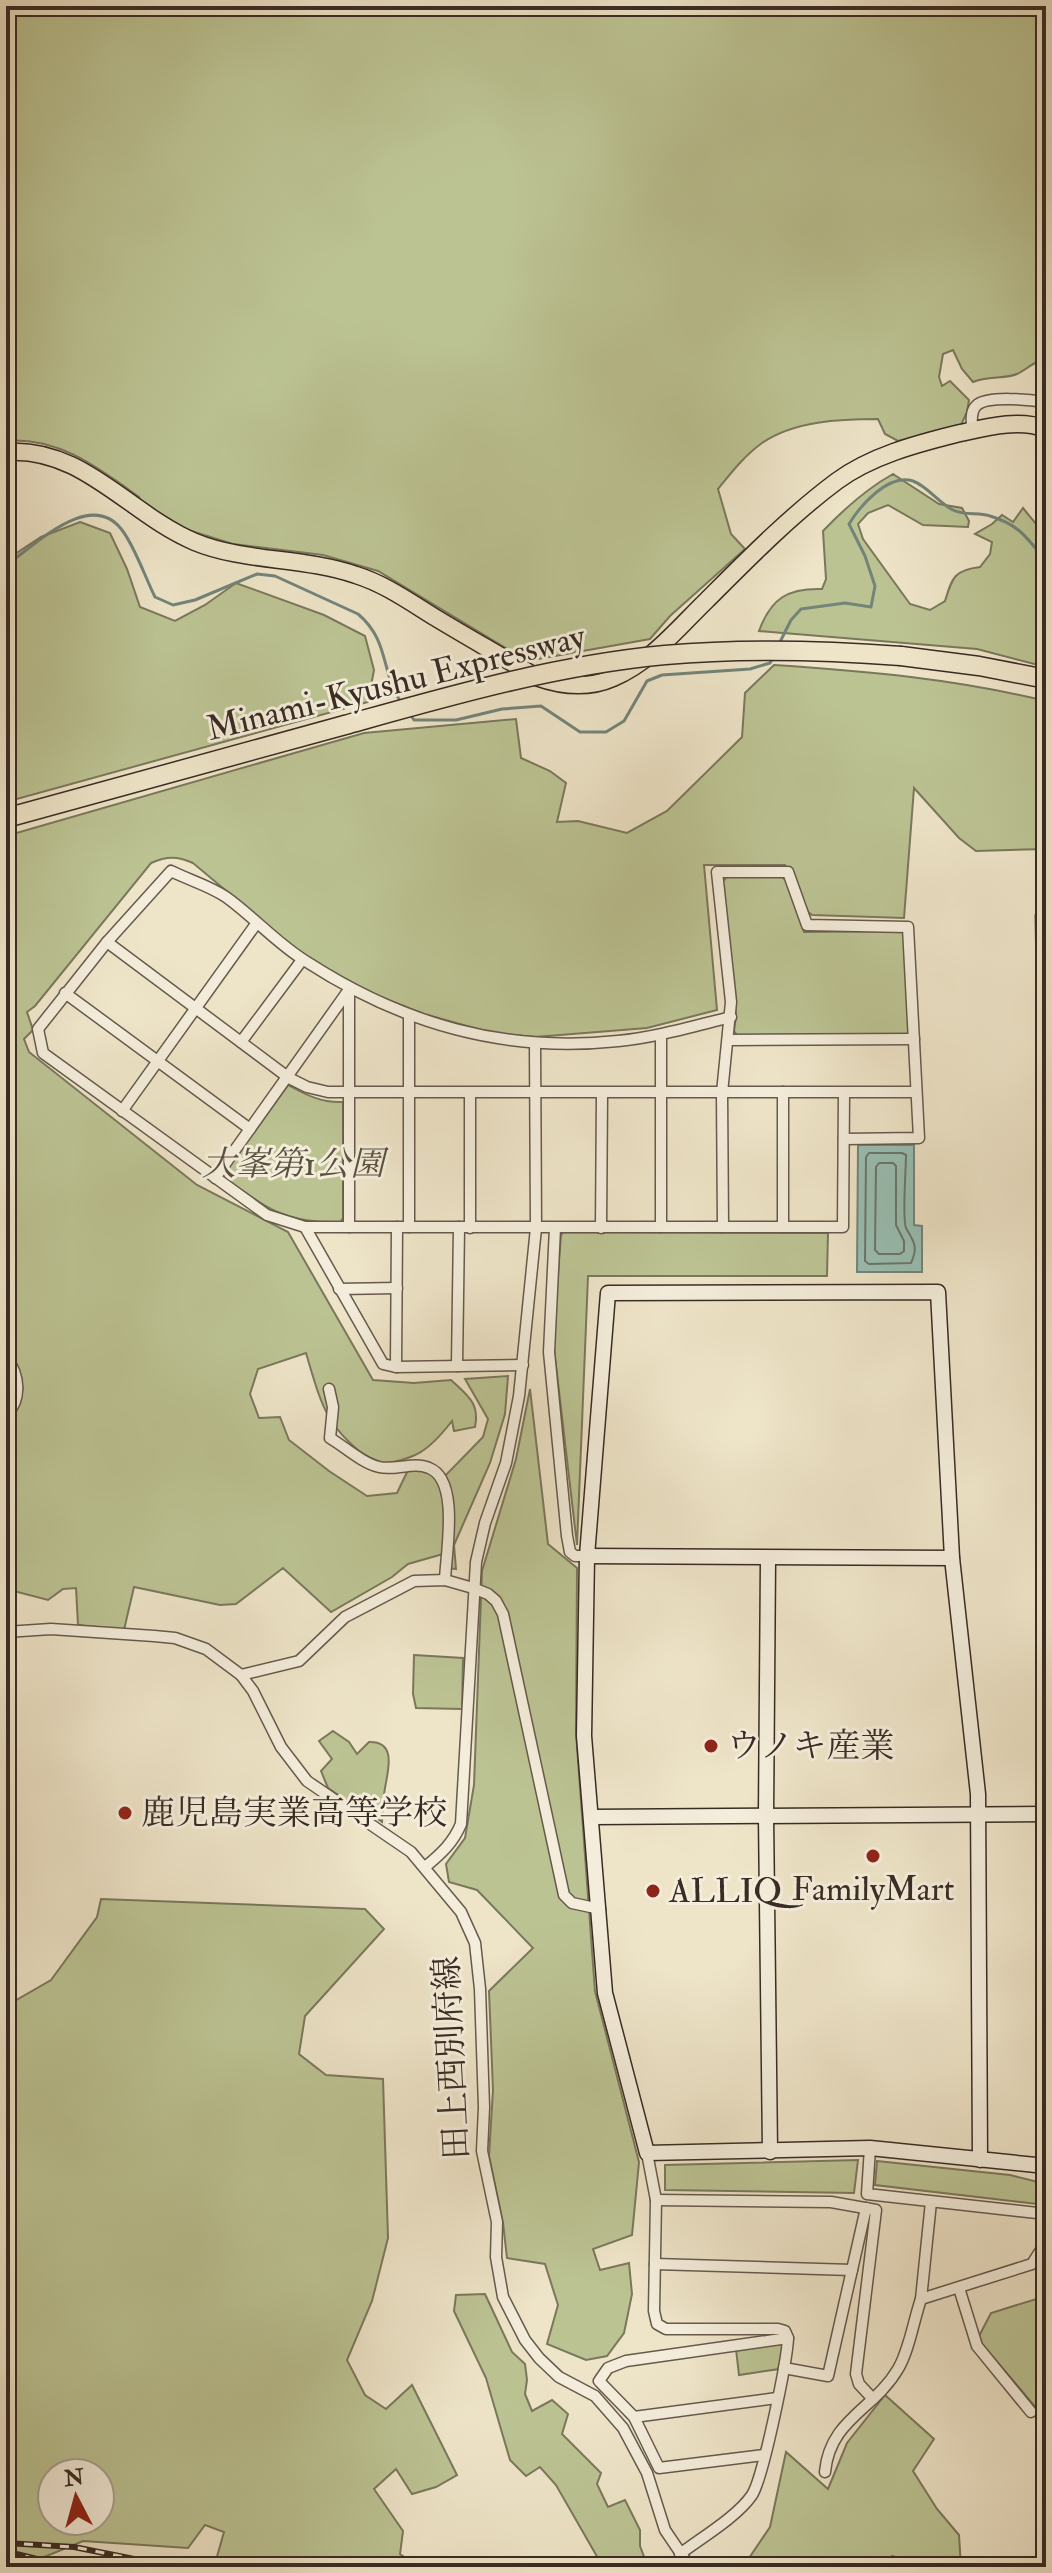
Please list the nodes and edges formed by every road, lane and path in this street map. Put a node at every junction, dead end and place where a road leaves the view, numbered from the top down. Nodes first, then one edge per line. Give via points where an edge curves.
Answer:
1 (1046, 402) edge
2 (1046, 429) edge
3 (972, 430) junction
4 (10, 454) edge
5 (1046, 679) edge
6 (6, 818) edge
7 (1041, 916) dead end
8 (256, 924) junction
9 (107, 942) junction
10 (302, 960) junction
11 (349, 989) junction
12 (65, 993) junction
13 (196, 1008) junction
14 (1045, 1009) edge
15 (409, 1016) junction
16 (731, 1017) junction
17 (661, 1035) junction
18 (914, 1039) junction
19 (729, 1040) junction
20 (241, 1042) junction
21 (535, 1044) junction
22 (158, 1062) junction
23 (289, 1078) junction
24 (783, 1092) junction
25 (916, 1092) junction
26 (348, 1093) junction
27 (409, 1093) junction
28 (470, 1093) junction
29 (536, 1093) junction
30 (662, 1093) junction
31 (722, 1093) junction
32 (844, 1093) junction
33 (602, 1094) junction
34 (122, 1111) junction
35 (250, 1129) junction
36 (844, 1139) junction
37 (215, 1178) junction
38 (1046, 1199) edge
39 (305, 1227) junction
40 (349, 1227) junction
41 (403, 1227) junction
42 (661, 1227) junction
43 (723, 1227) junction
44 (783, 1227) junction
45 (464, 1228) junction
46 (536, 1228) junction
47 (555, 1228) junction
48 (601, 1228) junction
49 (397, 1288) junction
50 (339, 1289) junction
51 (6, 1357) edge
52 (523, 1365) junction
53 (457, 1366) junction
54 (396, 1367) junction
55 (329, 1389) dead end
56 (6, 1416) edge
57 (587, 1556) junction
58 (952, 1558) junction
59 (768, 1559) junction
60 (445, 1580) junction
61 (473, 1588) junction
62 (6, 1632) edge
63 (241, 1675) junction
64 (977, 1814) junction
65 (1046, 1814) edge
66 (766, 1816) junction
67 (592, 1817) junction
68 (425, 1867) junction
69 (600, 1909) junction
70 (870, 2148) junction
71 (770, 2152) junction
72 (647, 2153) junction
73 (980, 2160) junction
74 (1046, 2166) edge
75 (656, 2200) junction
76 (931, 2202) junction
77 (866, 2208) junction
78 (1046, 2214) edge
79 (1046, 2242) edge
80 (655, 2264) junction
81 (852, 2270) junction
82 (959, 2288) junction
83 (921, 2299) junction
84 (788, 2338) junction
85 (784, 2368) junction
86 (777, 2398) junction
87 (873, 2399) junction
88 (1031, 2412) dead end
89 (634, 2417) junction
90 (764, 2455) junction
91 (825, 2472) dead end
92 (680, 2554) junction
93 (690, 2567) edge

1 - 3 street via 986,400 972,413
2 - 3 main road via 1018,424
3 - 4 main road via 881,457 838,480 650,655 612,679 571,685 536,677 376,582 312,563 217,550 161,525 72,464 39,453
5 - 6 highway, Minami-Kyushu Expressway, bridge via 901,656 793,649 663,655 463,692
7 - 14 street
8 - 9 street via 225,897 171,871
8 - 10 street
8 - 13 street
9 - 12 street
9 - 13 street
10 - 11 street
10 - 20 street
11 - 15 street
11 - 23 street
11 - 26 street
12 - 22 street
12 - 34 street via 38,1029 43,1053
13 - 20 street
13 - 22 street
14 - 38 street
15 - 21 street via 498,1040
15 - 27 street
16 - 17 street
16 - 18 street via 717,872 788,872 807,925 908,927
16 - 19 street
17 - 21 street
17 - 30 street
18 - 19 street
18 - 25 street
19 - 31 street
20 - 23 street
21 - 29 street
22 - 34 street
22 - 35 street
23 - 26 street
23 - 35 street
24 - 31 street
24 - 32 street
24 - 44 street
25 - 32 street
25 - 36 street via 919,1138
26 - 27 street
26 - 40 street
27 - 28 street
27 - 41 street
28 - 29 street
28 - 45 street
29 - 33 street
29 - 46 street
30 - 31 street
30 - 33 street
30 - 42 street
31 - 43 street
32 - 36 street
33 - 48 street
34 - 37 street
35 - 37 street
36 - 44 street via 843,1227
37 - 39 street via 267,1215
39 - 40 street
39 - 50 street
40 - 41 street
41 - 45 street
41 - 49 street
42 - 43 street
42 - 48 street
43 - 44 street
45 - 46 street
45 - 53 street
46 - 47 street
46 - 52 street
47 - 48 street
47 - 57 street via 549,1352 567,1536 570,1552
49 - 50 street
49 - 54 street
50 - 54 street via 383,1364
51 - 56 street via 19,1388
52 - 53 street
52 - 61 street via 515,1426 479,1543
53 - 54 street
55 - 60 street via 330,1438 380,1467 432,1468 442,1479 449,1504
57 - 58 street via 608,1293 938,1292
57 - 59 street
57 - 67 street via 584,1736
58 - 59 street
58 - 64 street
59 - 66 street
60 - 61 street
60 - 63 street via 414,1581 345,1617 299,1661
61 - 68 street via 461,1824 445,1850
61 - 69 street via 488,1594 503,1614 564,1895 572,1903
62 - 63 street, 田上西別府線 via 51,1629 175,1638 206,1649
63 - 68 street, 田上西別府線 via 281,1747 307,1781
64 - 65 street
64 - 66 street
64 - 73 street
66 - 67 street
66 - 71 street
67 - 69 street
68 - 92 street, 田上西別府線 via 461,1912 475,1943 482,2151 497,2222 503,2297 539,2358 559,2377 595,2396 623,2428
69 - 72 street via 605,1993
70 - 71 street
70 - 73 street
70 - 76 street via 867,2194
71 - 72 street
72 - 75 street
73 - 74 street
75 - 77 street via 831,2202
75 - 80 street
76 - 78 street
76 - 83 street
77 - 81 street
77 - 87 street via 876,2210 856,2374
79 - 82 street via 1032,2264
80 - 81 street
80 - 84 street via 657,2324 666,2329 778,2329
81 - 85 street via 828,2376
82 - 83 street
82 - 88 street via 977,2346
83 - 87 street via 899,2369
84 - 85 street
84 - 89 street via 608,2368 599,2381
85 - 86 street
86 - 89 street
86 - 90 street
87 - 91 street via 838,2431
89 - 90 street via 659,2468
90 - 92 street via 751,2495
92 - 93 street, 田上西別府線

